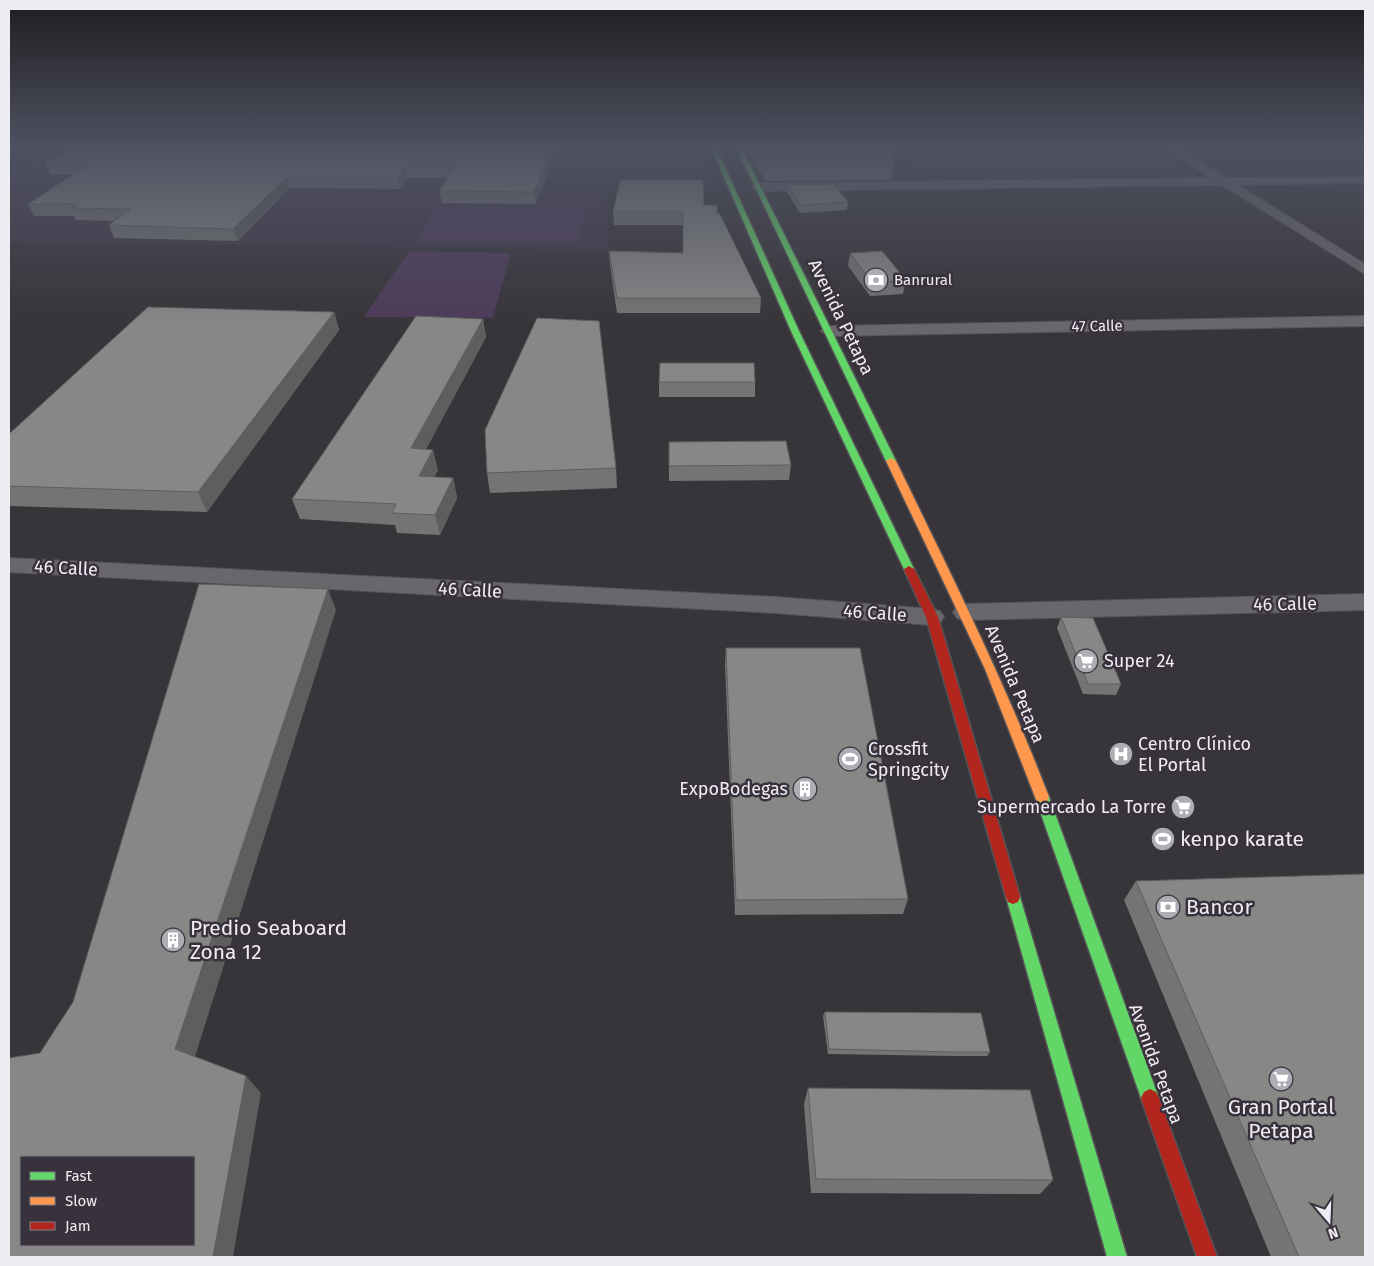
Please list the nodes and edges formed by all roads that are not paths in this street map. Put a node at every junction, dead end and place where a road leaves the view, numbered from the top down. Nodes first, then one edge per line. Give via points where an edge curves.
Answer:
1 (739, 206) edge
2 (767, 206) edge
3 (1264, 206) edge
4 (1365, 270) edge
5 (1365, 321) edge
6 (829, 331) junction
7 (9, 565) edge
8 (1365, 602) edge
9 (938, 620) junction
10 (962, 621) junction
11 (982, 648) junction
12 (1117, 1257) edge
13 (1207, 1257) edge

1 - 9 main road
2 - 6 main road, Avenida Petapa
3 - 4 street
5 - 6 street, 47 Calle
6 - 10 main road, Avenida Petapa
7 - 9 street, 46 Calle via 776,606
8 - 10 street, 46 Calle
9 - 12 main road
10 - 11 main road, Avenida Petapa
10 - 11 main road
11 - 13 main road, Avenida Petapa via 1023,744

